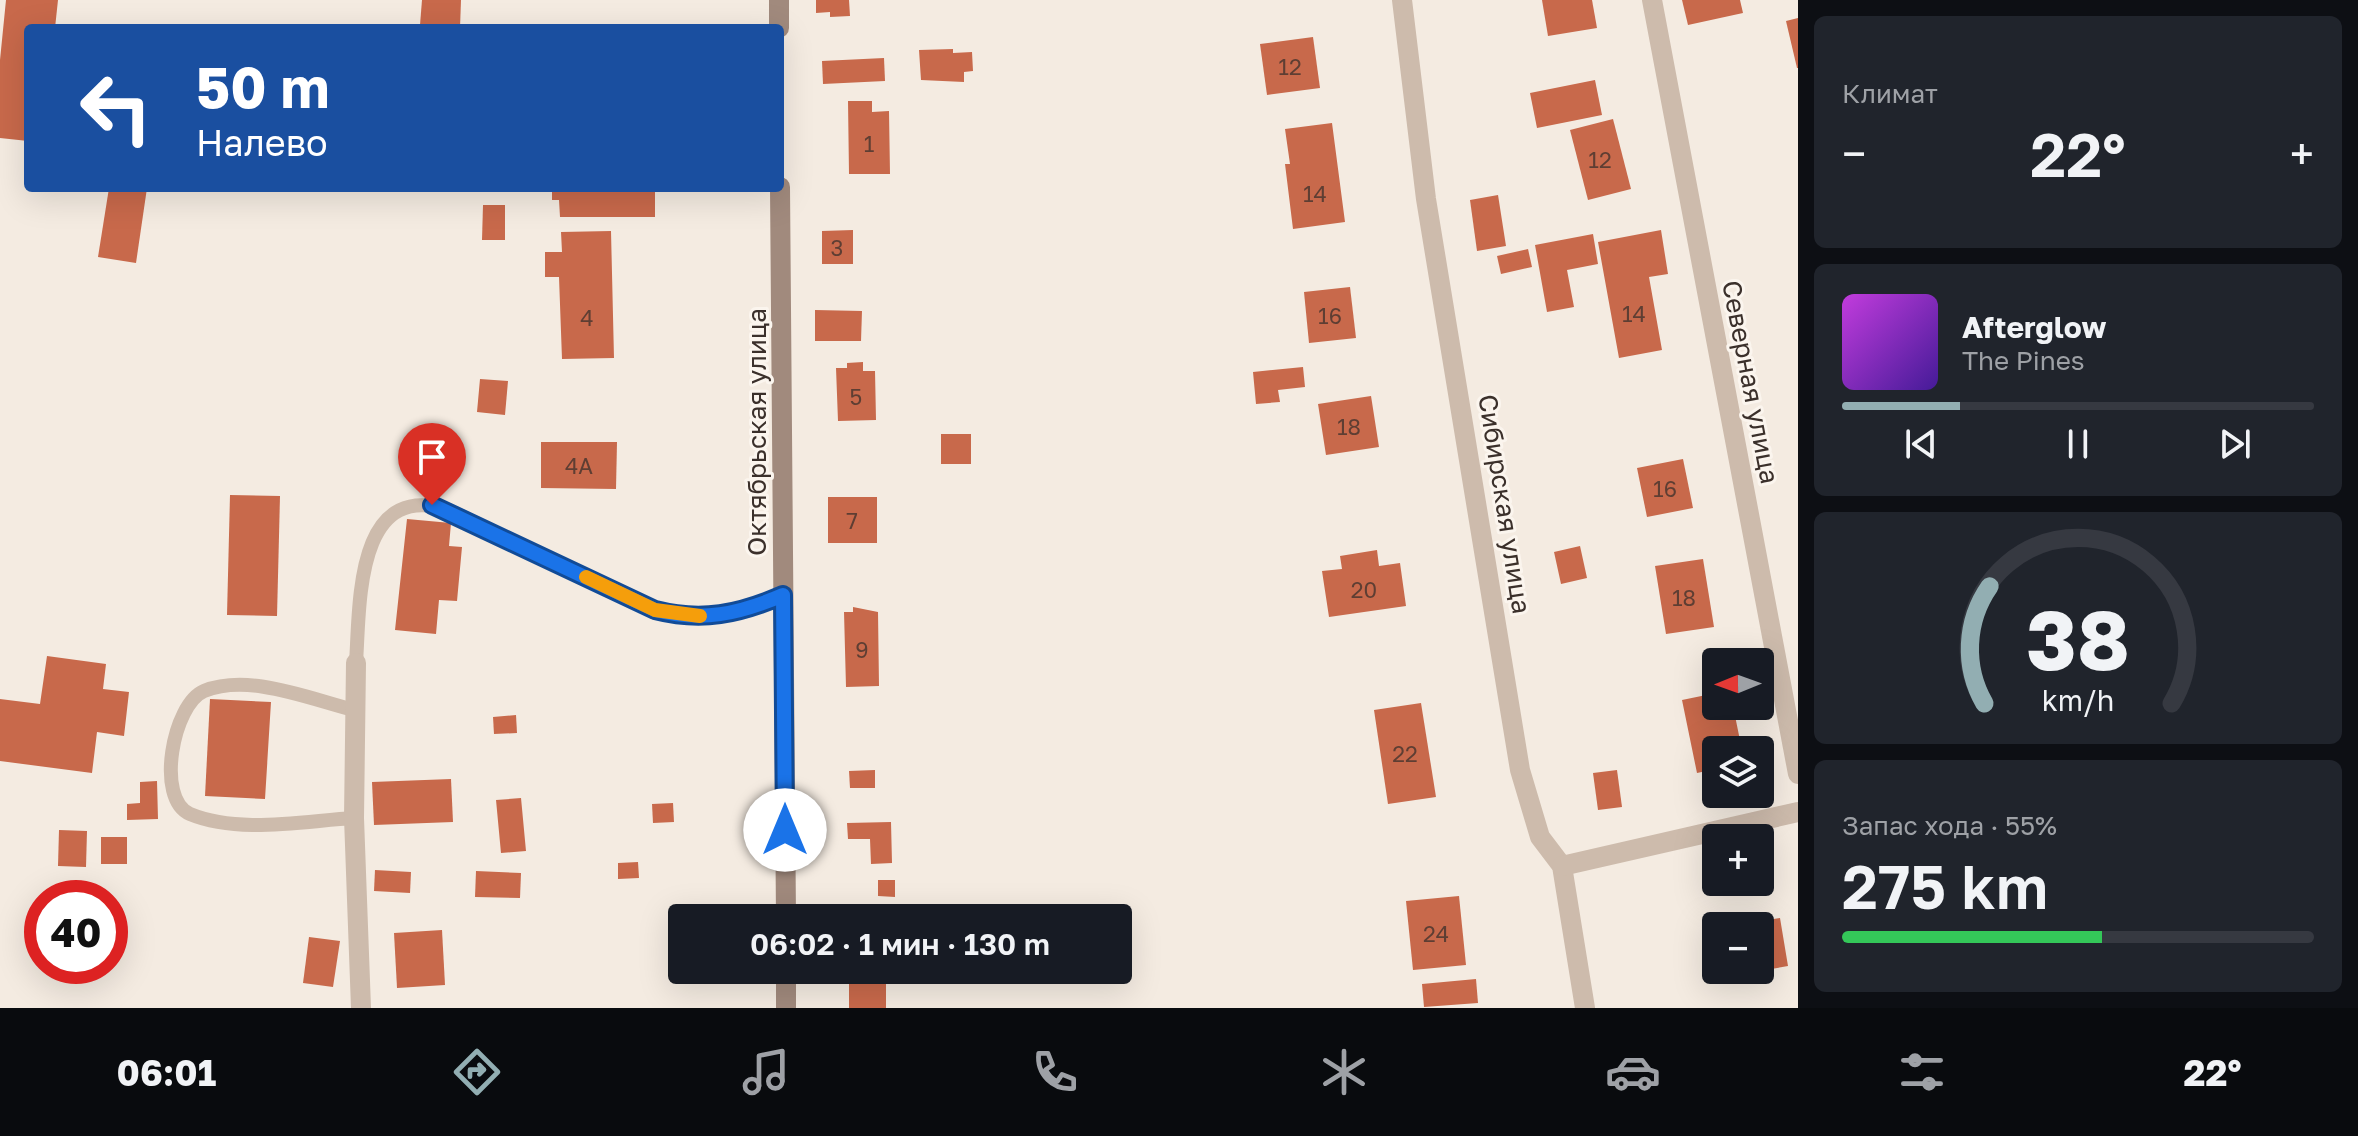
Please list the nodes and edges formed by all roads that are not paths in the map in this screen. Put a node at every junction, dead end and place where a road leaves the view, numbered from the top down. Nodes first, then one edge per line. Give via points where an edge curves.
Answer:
1 (779, 0) edge
2 (1402, 0) edge
3 (1652, 0) edge
4 (779, 24) edge
5 (780, 192) edge
6 (783, 595) junction
7 (356, 663) joint
8 (354, 710) junction
9 (1798, 774) edge
10 (1798, 812) edge
11 (354, 818) junction
12 (1562, 866) junction
13 (786, 904) edge
14 (786, 984) edge
15 (361, 1008) edge
16 (786, 1008) edge
17 (1585, 1008) edge

1 - 4 street
2 - 12 street, Сибирская улица via 1426,199 1520,770 1540,837
3 - 9 street, Северная улица
5 - 6 street, Октябрьская улица
6 - 7 lane via 723,616 655,610 449,510 418,504 395,511 369,550
6 - 13 street, Октябрьская улица
7 - 8 street
8 - 11 street
8 - 11 lane via 248,686 203,691 193,697 178,726 171,768 178,804 186,813 210,820
10 - 12 street
11 - 15 street
12 - 17 street, Сибирская улица
14 - 16 street

